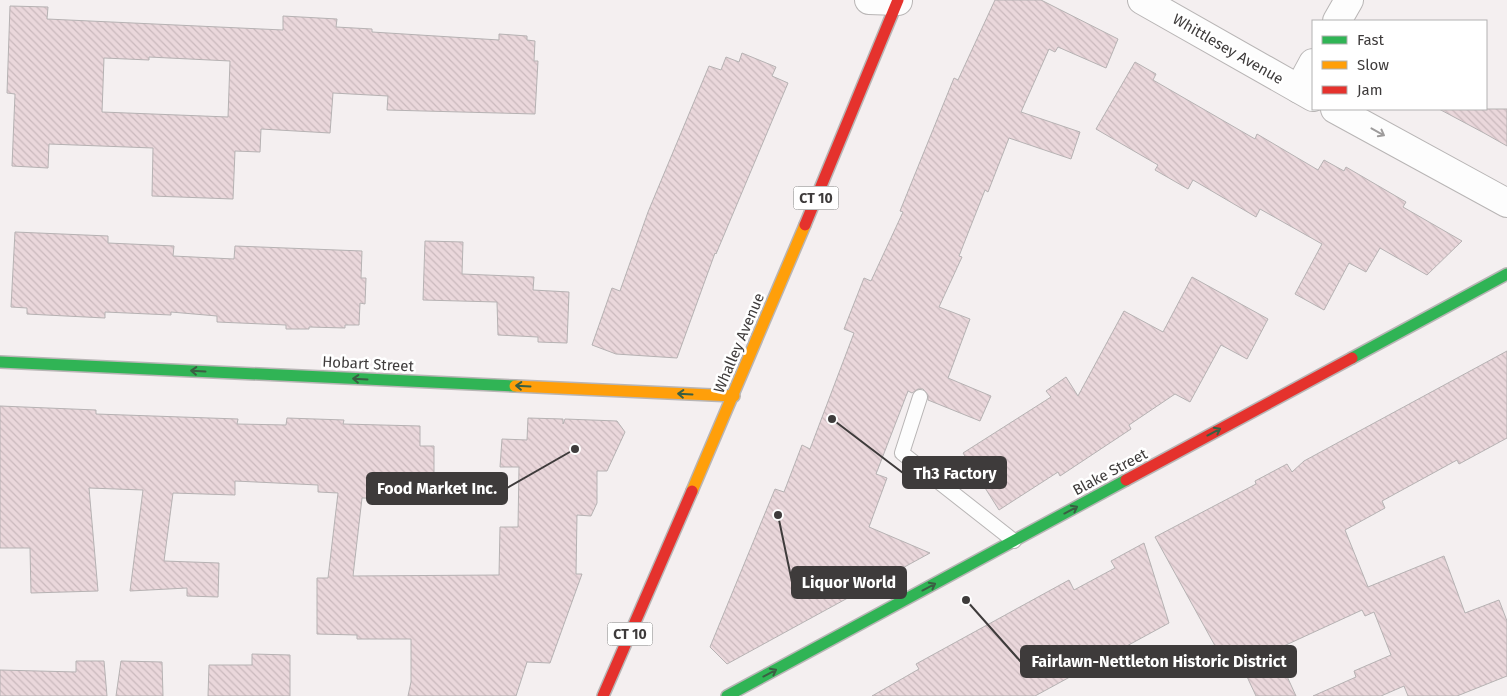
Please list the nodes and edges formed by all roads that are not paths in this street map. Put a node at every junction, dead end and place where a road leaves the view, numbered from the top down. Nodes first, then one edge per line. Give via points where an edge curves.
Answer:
1 (869, 0) edge
2 (898, 0) edge
3 (1142, 0) edge
4 (1349, 0) edge
5 (1338, 20) edge
6 (1312, 67) edge
7 (1306, 93) edge
8 (1337, 110) edge
9 (1507, 203) edge
10 (1507, 274) edge
11 (0, 362) edge
12 (734, 396) junction
13 (920, 397) dead end
14 (1014, 541) junction
15 (603, 696) edge
16 (727, 696) edge

1 - 2 street
2 - 12 street, Whalley Avenue / CT 10
3 - 7 street, Whittlesey Avenue
4 - 5 street
6 - 7 street
8 -> 9 street
14 -> 10 street, Blake Street
12 -> 11 street, Hobart Street
12 - 15 street, Whalley Avenue / CT 10
13 - 14 lane via 902,453
16 -> 14 street, Blake Street

